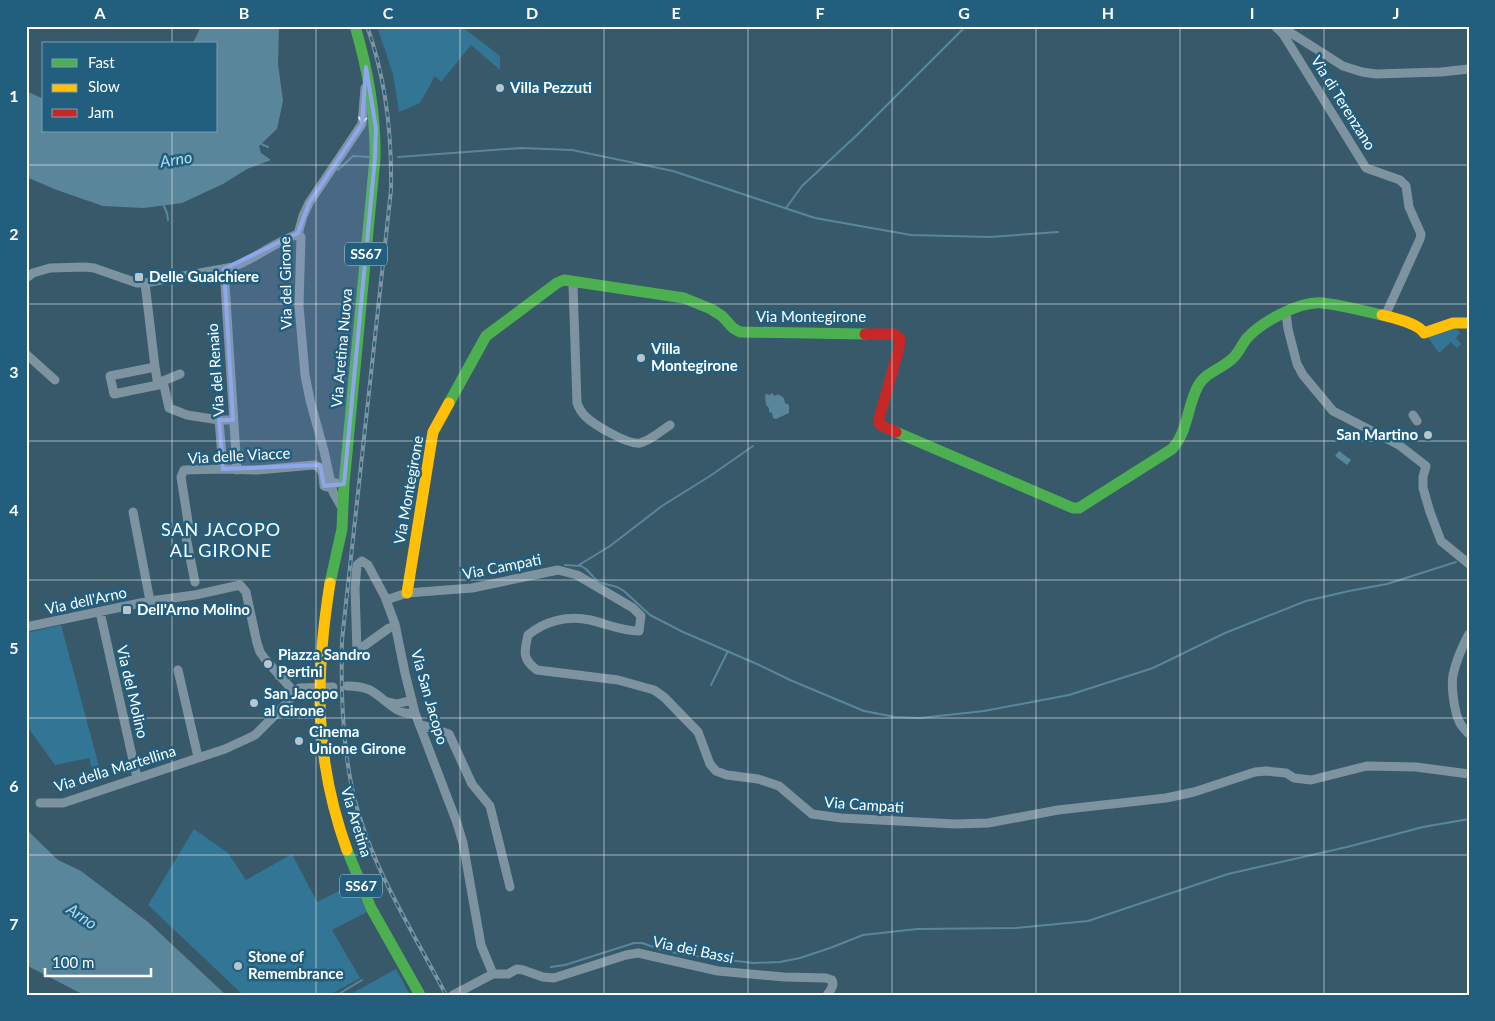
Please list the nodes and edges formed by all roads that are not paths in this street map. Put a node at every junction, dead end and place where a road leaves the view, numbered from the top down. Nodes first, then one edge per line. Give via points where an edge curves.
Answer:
1 (356, 26) edge
2 (1275, 26) edge
3 (1283, 34) junction
4 (366, 67) junction
5 (1469, 69) edge
6 (298, 234) junction
7 (224, 269) junction
8 (26, 278) edge
9 (569, 280) junction
10 (145, 284) junction
11 (1286, 312) junction
12 (1385, 316) junction
13 (1469, 323) edge
14 (26, 354) edge
15 (156, 367) junction
16 (180, 374) dead end
17 (55, 380) dead end
18 (219, 420) junction
19 (233, 420) junction
20 (670, 425) dead end
21 (223, 469) junction
22 (237, 470) junction
23 (1420, 476) dead end
24 (332, 483) junction
25 (344, 484) junction
26 (1423, 488) junction
27 (342, 508) junction
28 (133, 512) dead end
29 (1469, 564) edge
30 (195, 582) dead end
31 (407, 593) junction
32 (386, 600) junction
33 (150, 601) junction
34 (100, 612) junction
35 (26, 627) edge
36 (389, 628) dead end
37 (1469, 634) edge
38 (178, 670) dead end
39 (320, 672) junction
40 (279, 676) junction
41 (347, 686) dead end
42 (320, 687) junction
43 (333, 687) dead end
44 (292, 696) junction
45 (412, 700) junction
46 (387, 702) junction
47 (415, 713) junction
48 (420, 724) junction
49 (1469, 734) edge
50 (198, 757) junction
51 (1469, 774) edge
52 (137, 778) junction
53 (40, 803) dead end
54 (510, 887) dead end
55 (493, 974) junction
56 (420, 995) edge
57 (453, 995) edge
58 (826, 995) edge

1 - 4 street, Via Aretina Nuova / SS67
2 - 3 street
3 - 5 street via 1291,33 1343,66 1362,72 1416,73
3 - 12 street, Via di Terenzano via 1366,168 1396,178 1406,186 1409,207 1421,234
4 -> 6 street, Via del Girone via 362,124 302,216
4 - 25 street, Via Aretina Nuova / SS67 via 376,128 375,158
6 - 7 street
6 - 24 street, Via del Girone via 301,237 299,314 305,375
7 - 10 street
7 - 19 street, Via del Renaio
8 - 10 street via 44,269 82,267
9 - 11 street, Via Montegirone via 684,298 711,309 740,332 894,334 900,339 899,348 879,419 882,426 1074,508 1084,506 1168,453 1181,435 1194,393 1204,376 1232,359 1246,339 1259,328
9 - 20 street via 573,286 579,408 596,424 634,444
9 - 31 street, Via Montegirone via 557,283 486,336 436,426
10 - 15 street
11 - 12 street via 1321,303
11 - 26 street via 1297,364 1303,376 1333,411 1399,446 1426,466
12 - 13 street via 1415,325 1424,332 1458,322
14 - 17 street
15 - 15 street via 110,376 114,394 158,385
16 - 18 street via 164,381 169,408 187,415
18 - 19 street
18 - 21 street
19 - 22 street, Via del Renaio
21 - 22 street, Via delle Viacce
21 - 30 street, Via delle Viacce via 184,470 181,476 189,528 186,537
22 - 24 street, Via delle Viacce via 316,465 321,469 324,486
23 - 26 street
24 - 25 street
24 - 27 street, Via del Girone
25 - 27 street, Via Aretina Nuova / SS67
26 - 29 street via 1441,541
27 - 39 street, Via Aretina Nuova / SS67 via 342,528 331,577
28 - 33 street, Via dell'Arno
31 - 32 street, Via Campati
31 - 51 street, Via Campati via 472,588 558,570 577,575 633,608 640,616 639,631 589,620 560,619 528,635 525,656 529,664 537,670 618,680 654,690 698,732 710,764 716,771 779,786 812,814 955,824 988,823 1058,810 1166,798 1266,770 1311,780 1367,766 1416,767
32 - 36 street, Via San Jacopo via 368,565 359,563 355,581 357,652
32 - 45 street, Via San Jacopo via 395,624
33 - 34 street, Via dell'Arno
33 - 40 street, Via dell'Arno via 240,586 246,592 260,652
34 - 35 street, Via dell'Arno
34 - 52 street, Via del Molino
37 - 49 street via 1453,676 1459,721
38 - 50 street, Via della Martellina
39 - 40 street
39 - 42 street, Via Aretina / SS67
40 - 44 street
41 - 46 street via 366,688
42 - 43 street
42 - 44 street via 301,687
42 - 56 street, Via Aretina / SS67 via 326,767 342,835 377,920
44 - 50 street, Via della Martellina via 252,737
45 - 46 street via 397,704
45 - 47 street, Via San Jacopo
46 - 47 street via 400,711
47 - 48 street, Via San Jacopo
48 - 54 street via 448,734 472,784 490,806
48 - 55 street, Via San Jacopo via 457,822 481,945
50 - 52 street, Via della Martellina
52 - 53 street, Via della Martellina via 63,803
55 - 57 street, Via dei Bassi
55 - 58 street, Via dei Bassi via 508,974 517,969 554,978 638,953 718,971 826,978 833,983

